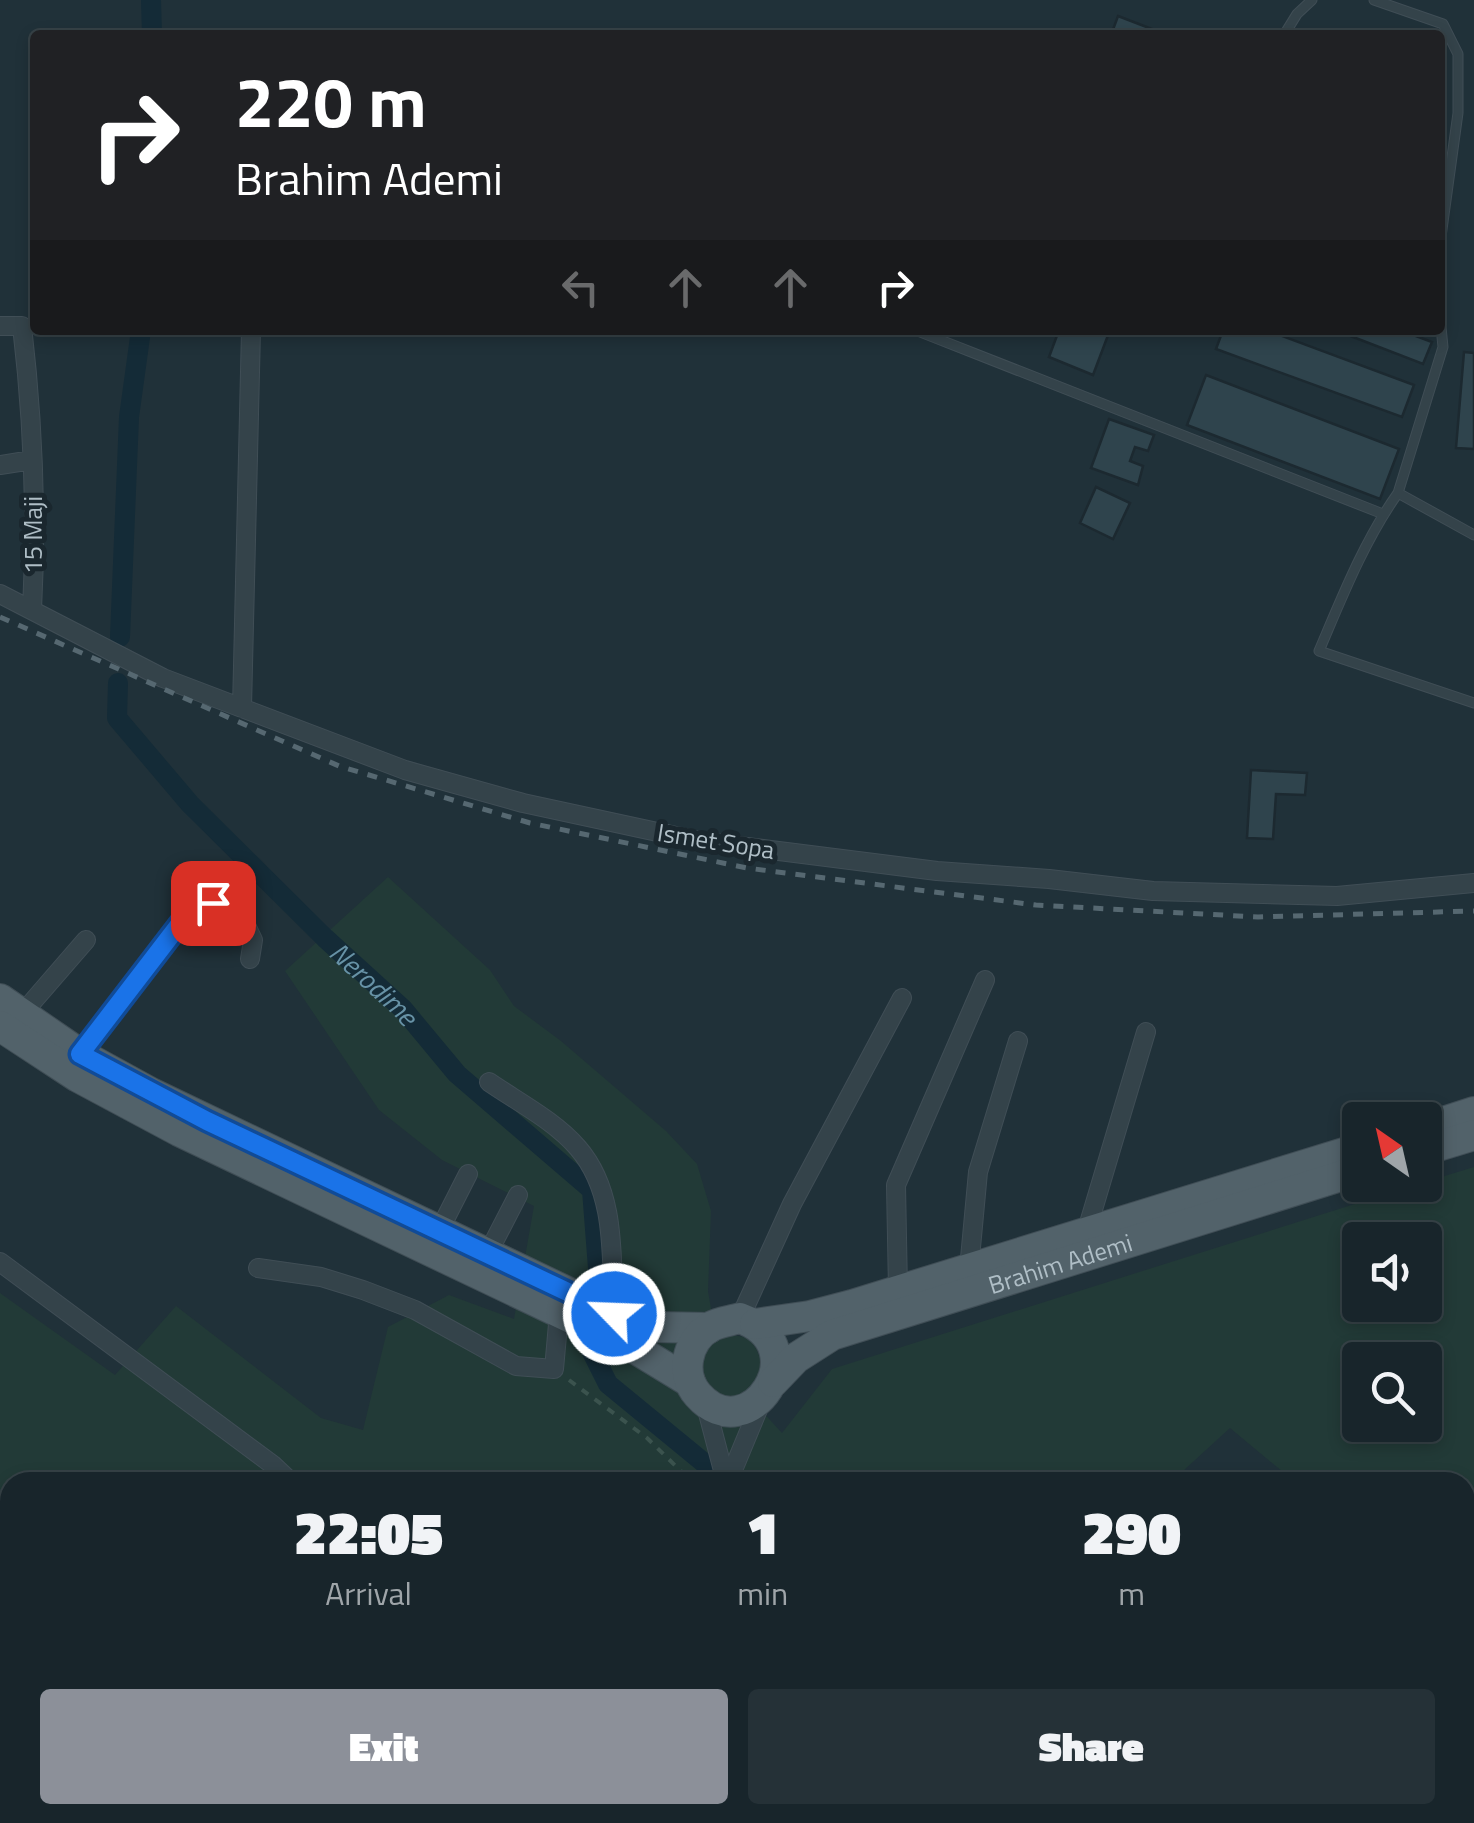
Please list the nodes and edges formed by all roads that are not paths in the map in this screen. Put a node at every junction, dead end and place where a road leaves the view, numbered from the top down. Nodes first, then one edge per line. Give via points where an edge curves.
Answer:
1 (1312, 0) edge
2 (1374, 0) edge
3 (1287, 30) edge
4 (1445, 208) edge
5 (0, 326) edge
6 (251, 335) edge
7 (928, 335) edge
8 (1441, 335) edge
9 (32, 460) junction
10 (0, 465) edge
11 (1398, 493) junction
12 (1383, 514) junction
13 (1474, 535) edge
14 (0, 594) edge
15 (32, 610) junction
16 (1474, 703) edge
17 (242, 708) junction
18 (1474, 884) edge
19 (86, 940) dead end
20 (250, 960) dead end
21 (985, 980) dead end
22 (902, 998) dead end
23 (7, 1014) edge
24 (1146, 1032) dead end
25 (1018, 1041) dead end
26 (80, 1054) junction
27 (489, 1082) dead end
28 (1474, 1112) edge
29 (1442, 1122) edge
30 (1474, 1135) edge
31 (1442, 1145) edge
32 (1342, 1154) edge
33 (468, 1174) dead end
34 (1342, 1176) edge
35 (518, 1195) dead end
36 (440, 1232) junction
37 (1086, 1233) junction
38 (487, 1255) junction
39 (0, 1262) edge
40 (258, 1268) dead end
41 (969, 1269) junction
42 (898, 1290) junction
43 (558, 1312) junction
44 (614, 1314) junction
45 (748, 1321) junction
46 (709, 1328) junction
47 (768, 1390) junction
48 (697, 1392) junction
49 (279, 1472) edge
50 (724, 1472) edge
51 (731, 1472) edge

1 - 3 lane
2 - 4 lane via 1443,24 1458,54
5 - 9 street, 15 Maji via 22,326
6 - 17 street
7 - 12 lane
8 - 11 lane
9 - 10 street, 15 Maji
9 - 15 street, 15 Maji
11 - 12 lane
11 - 13 lane
12 - 16 lane via 1319,651
14 - 15 street, Ismet Sopa
15 - 17 street, Ismet Sopa via 162,678
17 - 18 street, Ismet Sopa via 523,804 699,841 1153,891 1337,896
19 - 23 street
20 - 26 street via 253,940 240,913 213,903 182,921
21 - 42 street via 896,1185
22 - 45 street via 792,1204
23 - 26 main road, Brahim Ademi
23 - 43 main road via 78,1077
24 - 37 street, Brahim Ademi
25 - 41 street, Brahim Ademi via 978,1172
26 - 36 main road, Brahim Ademi
27 - 44 street via 578,1148 604,1194
28 - 29 main road
30 - 31 main road
32 - 37 main road, Brahim Ademi
33 - 36 street
34 - 47 main road, Brahim Ademi via 832,1335 796,1358
35 - 38 street
36 - 38 main road, Brahim Ademi
37 - 41 main road, Brahim Ademi
38 - 44 main road, Brahim Ademi
39 - 49 street
40 - 43 street via 363,1290 415,1310 516,1366 554,1369
41 - 42 main road, Brahim Ademi
42 - 45 main road, Brahim Ademi via 810,1316
43 - 48 main road via 636,1349
44 - 46 main road, Brahim Ademi via 663,1328
45 - 46 main road, Brahim Ademi
45 - 47 main road via 774,1350
46 - 48 main road via 688,1357
47 - 48 main road via 735,1411
47 - 51 street
48 - 50 street

